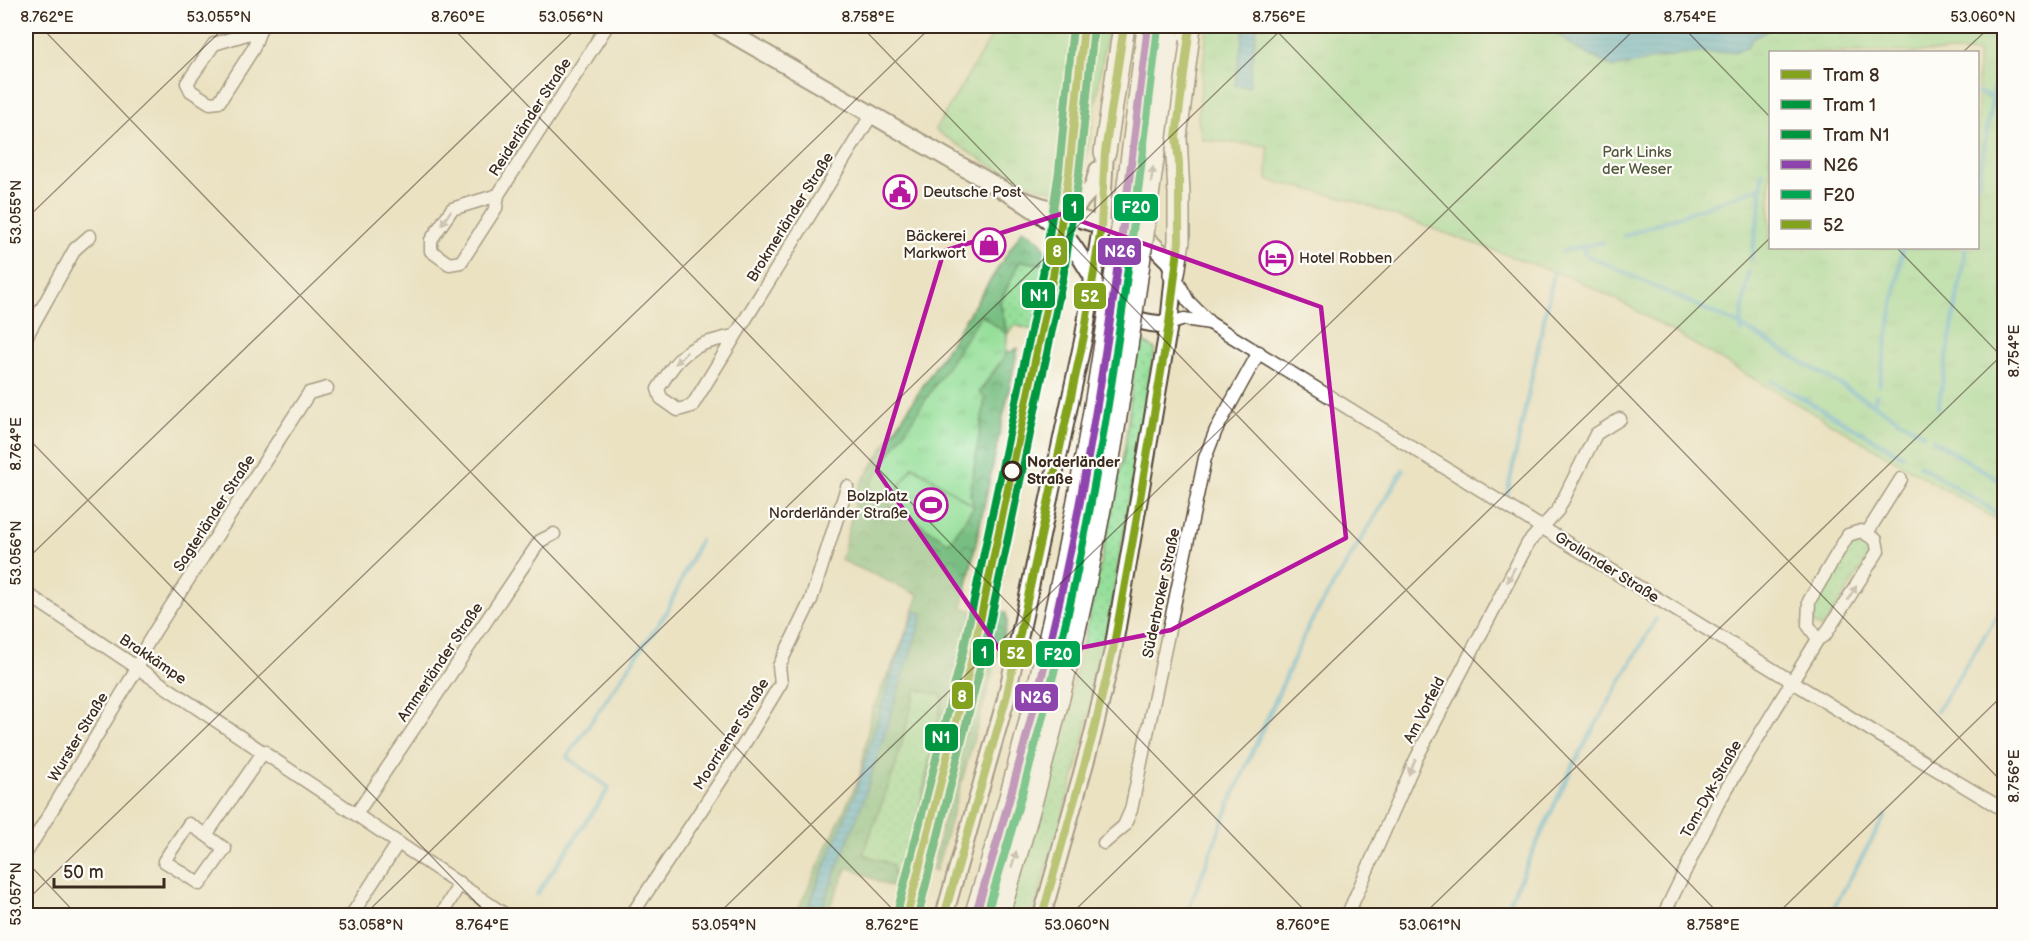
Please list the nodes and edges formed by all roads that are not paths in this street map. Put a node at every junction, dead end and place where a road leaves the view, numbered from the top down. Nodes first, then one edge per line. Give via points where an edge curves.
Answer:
1 (607, 26) edge
2 (718, 26) edge
3 (1124, 26) edge
4 (1190, 26) edge
5 (261, 28) edge
6 (1147, 30) edge
7 (1170, 32) edge
8 (872, 114) junction
9 (1105, 152) junction
10 (498, 195) junction
11 (1017, 198) junction
12 (1068, 215) junction
13 (1101, 227) junction
14 (90, 236) dead end
15 (1174, 274) junction
16 (1092, 278) junction
17 (1210, 323) junction
18 (1169, 324) junction
19 (733, 336) junction
20 (26, 337) edge
21 (1259, 352) junction
22 (327, 388) dead end
23 (1620, 419) dead end
24 (1901, 479) dead end
25 (847, 487) dead end
26 (1542, 526) junction
27 (1866, 533) junction
28 (554, 534) dead end
29 (26, 593) edge
30 (1818, 639) junction
31 (138, 667) junction
32 (1791, 681) junction
33 (264, 751) junction
34 (2004, 810) edge
35 (357, 813) junction
36 (206, 835) junction
37 (398, 843) junction
38 (1104, 843) dead end
39 (26, 854) edge
40 (460, 883) junction
41 (2004, 910) edge
42 (351, 915) edge
43 (441, 915) edge
44 (507, 915) edge
45 (631, 915) edge
46 (944, 915) edge
47 (975, 915) edge
48 (998, 915) edge
49 (1042, 915) edge
50 (1347, 915) edge
51 (1663, 915) edge
52 (2002, 915) edge

1 - 10 street, Reiderländer Straße
2 - 8 street
3 - 9 highway
4 - 15 highway via 1176,137 1179,242
5 - 5 street via 214,44 187,83 191,91 210,103 219,102 253,49
6 - 47 highway, bridge via 1126,204 1071,545 1033,713
48 -> 7 highway, bridge via 1052,724 1090,559 1142,246
8 - 11 street
8 - 19 street, Brokmerländer Straße
9 - 12 street via 1094,187
9 - 13 street
10 -> 10 street, Reiderländer Straße via 452,209 431,240 431,251 449,264 460,262 496,208
11 - 12 street
11 - 16 street via 1061,231
12 - 13 street
13 - 15 street, Grollander Straße via 1150,243 1170,262
13 - 16 street
14 - 20 street via 75,249
15 - 17 street, Grollander Straße via 1188,301
15 - 18 street
16 - 18 street, Grollander Straße via 1125,316
16 - 46 street via 1084,336 1006,699
17 - 18 street, Grollander Straße via 1184,319
17 - 21 street, Grollander Straße
18 - 49 street via 1113,650
19 -> 19 street, Brokmerländer Straße via 690,349 678,359 658,389 661,398 678,410 692,406
21 - 26 street, Grollander Straße
21 - 38 street, Süderbroker Straße via 1205,458 1131,810 1124,826
22 - 31 street, Sagterländer Straße via 309,393 155,631
23 - 26 street, Am Vorfeld via 1596,434 1558,510
24 - 27 street
25 - 45 street, Moorriemer Straße via 811,600 779,666 781,683
26 - 32 street, Grollander Straße
26 -> 50 street, Am Vorfeld via 1528,543 1416,759
30 -> 27 street, Tom-Dyk-Straße via 1825,635 1878,551 1876,540
27 - 30 street via 1848,535 1809,601 1808,625
28 - 35 street, Ammerländer Straße via 540,541
29 - 31 street, Brakkämpe
30 - 32 street, Tom-Dyk-Straße
31 - 33 street, Brakkämpe
31 - 39 street, Wurster Straße
32 - 34 street, Grollander Straße
32 - 51 street, Tom-Dyk-Straße via 1718,803
33 - 35 street, Brakkämpe
33 - 36 street
35 - 37 street, Brakkämpe
36 - 36 street via 189,824 164,861 200,884 225,849
37 - 40 street, Brakkämpe
37 - 42 street
40 - 43 street
40 - 44 street, Brakkämpe
41 - 52 street

